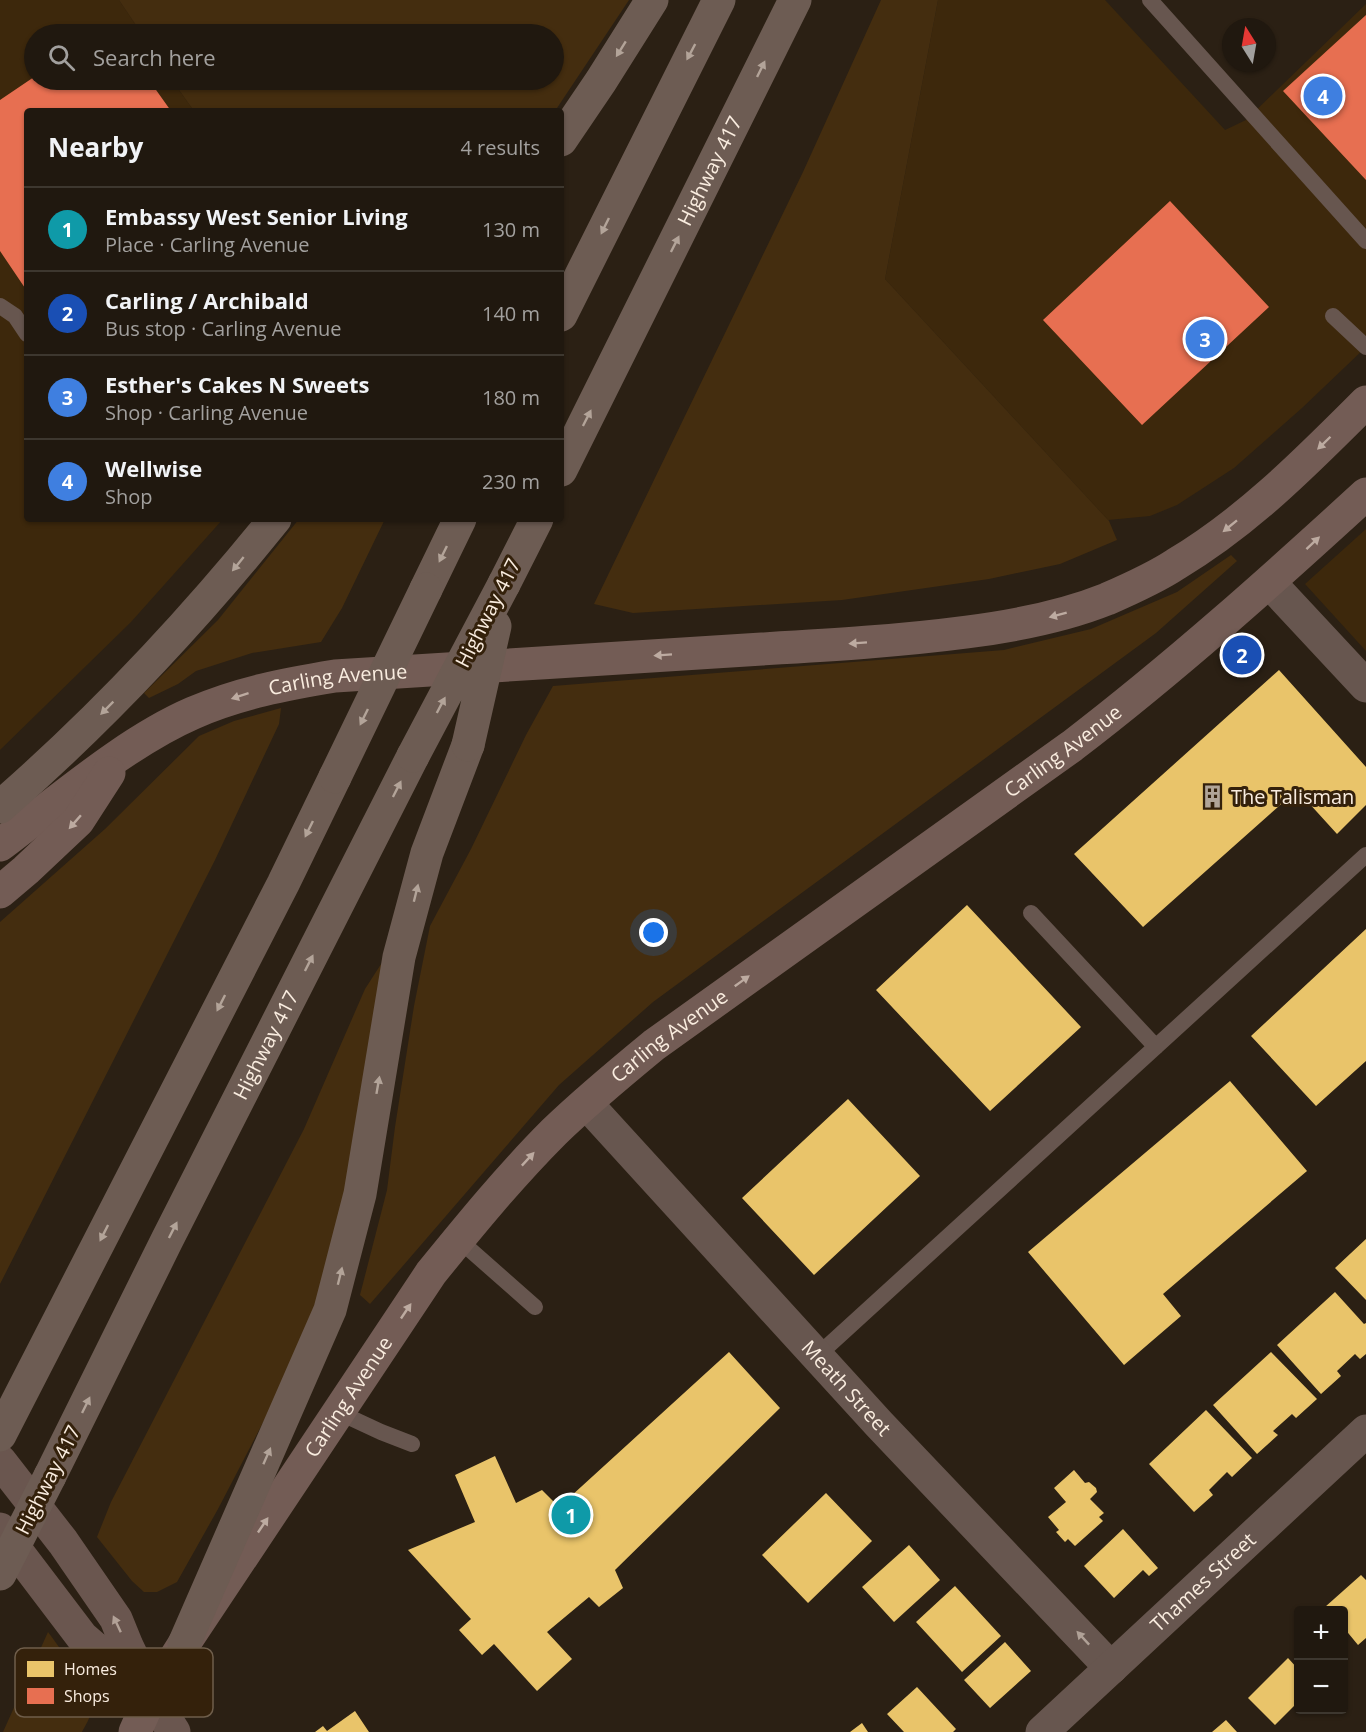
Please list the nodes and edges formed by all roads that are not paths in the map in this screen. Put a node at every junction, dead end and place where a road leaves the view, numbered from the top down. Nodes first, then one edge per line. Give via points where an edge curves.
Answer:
1 (652, 0) edge
2 (718, 0) edge
3 (795, 0) edge
4 (1150, 0) edge
5 (564, 136) edge
6 (1366, 241) edge
7 (0, 306) edge
8 (564, 309) edge
9 (1333, 316) dead end
10 (24, 330) edge
11 (1366, 347) edge
12 (1366, 402) edge
13 (564, 464) edge
14 (1366, 494) edge
15 (273, 522) edge
16 (459, 522) edge
17 (535, 522) edge
18 (1269, 583) junction
19 (504, 584) junction
20 (1363, 678) edge
21 (119, 756) junction
22 (0, 807) edge
23 (0, 845) edge
24 (1366, 855) edge
25 (0, 892) edge
26 (1031, 913) dead end
27 (1156, 1047) junction
28 (586, 1102) junction
29 (458, 1239) junction
30 (535, 1308) dead end
31 (818, 1356) junction
32 (338, 1412) junction
33 (3, 1429) edge
34 (1366, 1431) edge
35 (412, 1444) dead end
36 (0, 1461) edge
37 (0, 1529) edge
38 (0, 1574) edge
39 (184, 1644) junction
40 (95, 1648) edge
41 (127, 1648) edge
42 (181, 1648) edge
43 (1111, 1668) junction
44 (142, 1717) edge
45 (164, 1717) edge
46 (135, 1732) edge
47 (174, 1732) edge
48 (1042, 1732) edge

1 -> 5 highway
2 -> 8 highway
13 -> 3 highway, Highway 417
4 - 6 lane
7 - 10 lane via 15,316
9 - 11 lane
12 -> 21 main road, Carling Avenue via 1276,490 1212,540 1140,584 1065,613 987,629 885,641 335,676 261,689 192,713
18 -> 14 main road, Carling Avenue
15 -> 22 highway via 136,679
16 -> 33 highway, bridge via 283,884
17 - 19 highway, Highway 417
18 - 20 street
28 -> 18 main road, Carling Avenue via 654,1045 1072,746
38 -> 19 highway, Highway 417, bridge
39 -> 19 highway, bridge via 330,1310 360,1194 399,957 426,853 468,745
21 - 23 main road, Carling Avenue
21 -> 25 main road via 78,821
24 - 27 lane
26 - 27 lane
27 - 31 lane
29 -> 28 main road, Carling Avenue via 524,1163
28 - 31 street, Meath Street
29 - 30 lane
32 -> 29 main road, Carling Avenue
43 -> 31 street, Meath Street
32 - 35 lane
39 -> 32 main road, Carling Avenue
34 - 43 street, Thames Street
41 -> 36 main road via 116,1619
37 - 40 main road via 82,1637
39 - 42 main road, Carling Avenue
43 - 48 street, Thames Street
44 - 46 main road, Carling Avenue
45 - 47 main road

